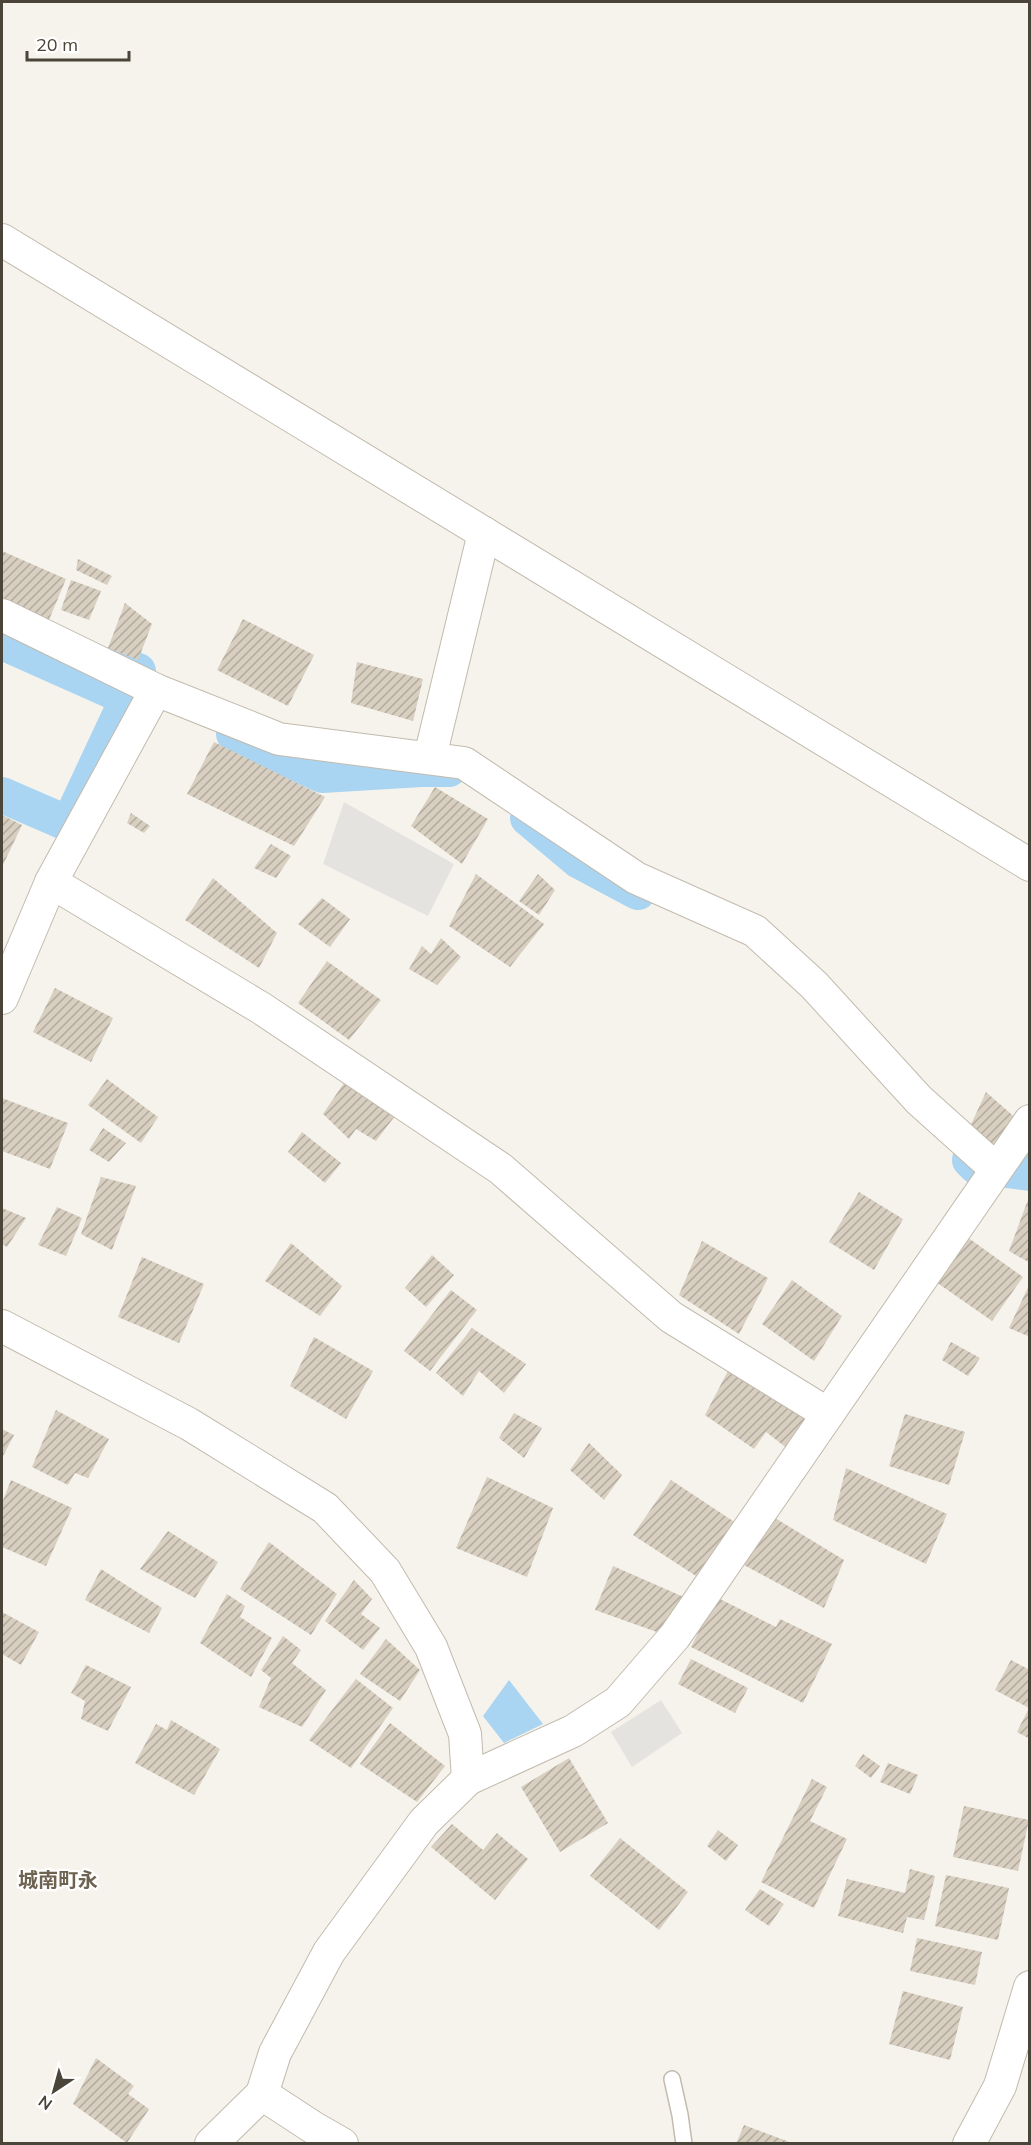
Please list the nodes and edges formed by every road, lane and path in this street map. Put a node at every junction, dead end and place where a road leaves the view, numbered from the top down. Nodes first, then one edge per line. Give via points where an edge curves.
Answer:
1 (2, 240) edge
2 (484, 533) junction
3 (2, 615) edge
4 (156, 690) junction
5 (430, 757) junction
6 (1029, 865) edge
7 (51, 882) junction
8 (2, 998) edge
9 (1029, 1120) edge
10 (996, 1169) junction
11 (2, 1326) edge
12 (828, 1414) junction
13 (468, 1779) junction
14 (1029, 1987) edge
15 (672, 2079) dead end
16 (262, 2094) junction
17 (211, 2144) edge
18 (342, 2144) edge
19 (684, 2144) edge
20 (969, 2144) edge

1 - 2 street
2 - 5 street
2 - 6 street
3 - 4 street
4 - 5 street via 279,739
4 - 7 street
5 - 10 street via 464,763 636,878 755,931 814,985 919,1100
7 - 8 street
7 - 12 street via 261,1008 501,1169 671,1317
9 - 10 street
10 - 12 street
11 - 13 street via 189,1424 325,1508 385,1571 431,1647 465,1734
12 - 13 street via 675,1636 618,1702 573,1731
13 - 16 street via 424,1822 329,1952 274,2053
14 - 20 street via 1000,2086
15 - 19 lane
16 - 17 street
16 - 18 street

